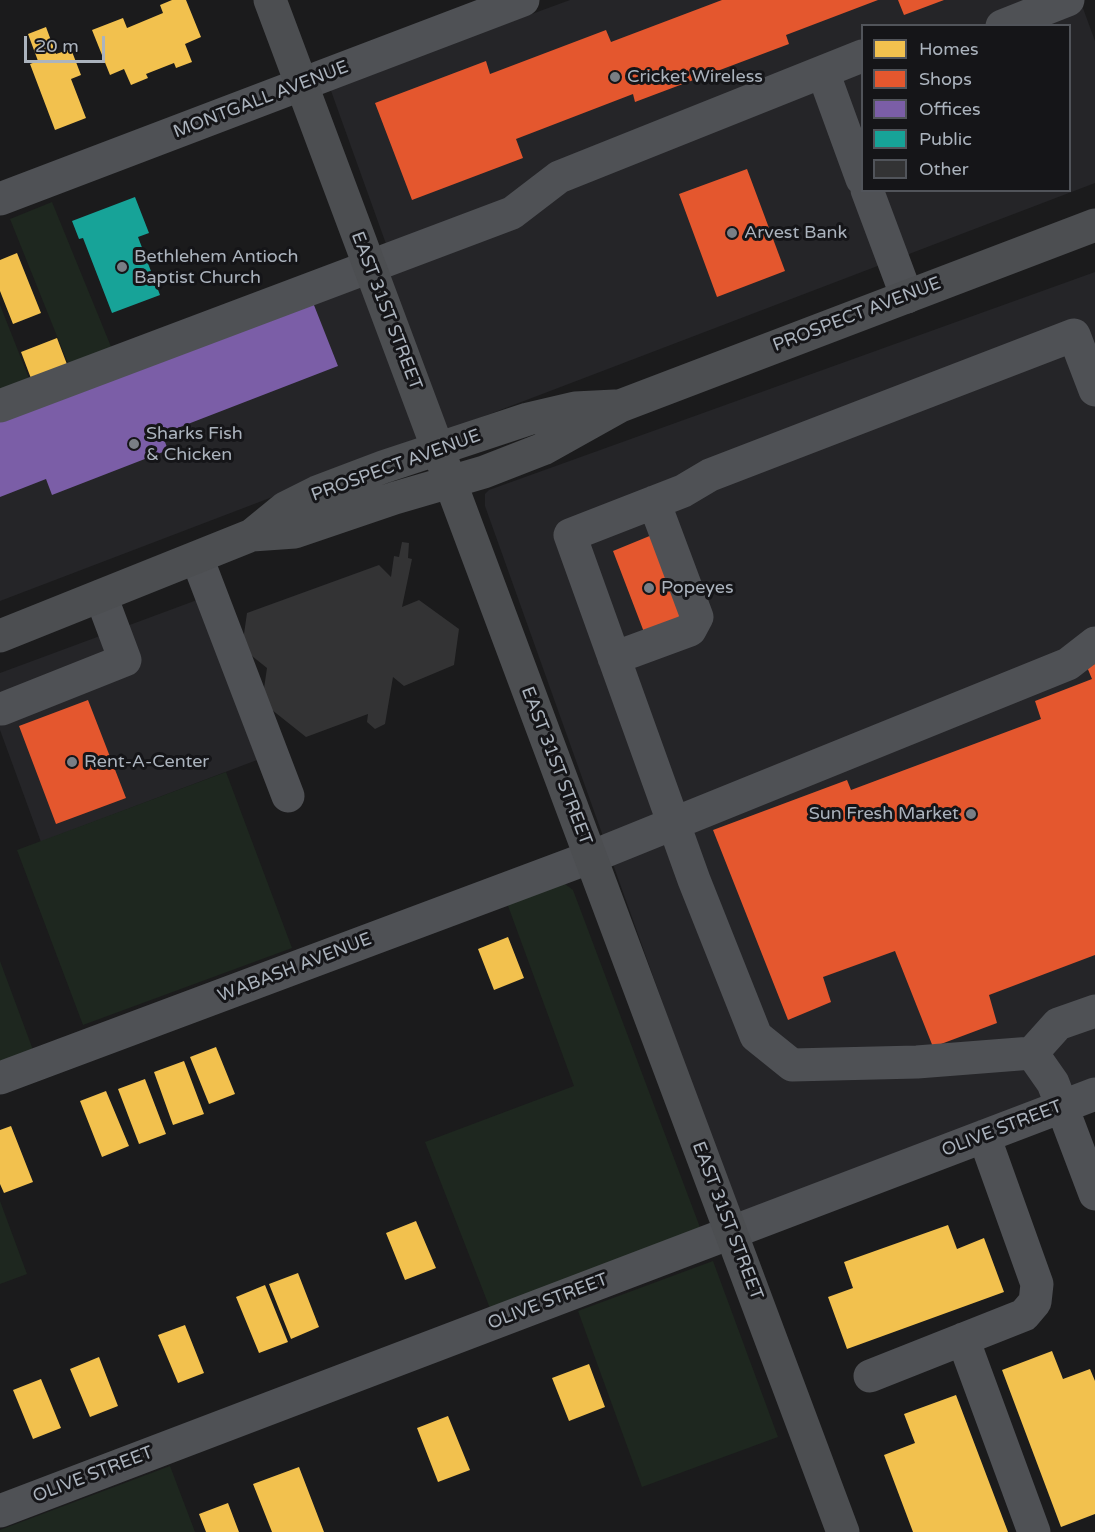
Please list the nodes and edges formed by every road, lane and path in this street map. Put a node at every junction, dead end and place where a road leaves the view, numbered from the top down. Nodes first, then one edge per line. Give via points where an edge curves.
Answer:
1 (270, 0) edge
2 (523, 0) edge
3 (1068, 0) edge
4 (1007, 24) edge
5 (861, 56) edge
6 (823, 72) junction
7 (301, 84) junction
8 (861, 176) edge
9 (868, 192) edge
10 (0, 199) edge
11 (1095, 225) edge
12 (370, 267) junction
13 (907, 297) junction
14 (1095, 390) edge
15 (0, 406) edge
16 (620, 406) junction
17 (438, 449) junction
18 (450, 482) junction
19 (654, 502) junction
20 (252, 535) junction
21 (197, 558) junction
22 (101, 596) junction
23 (0, 636) edge
24 (1095, 643) edge
25 (614, 658) junction
26 (2, 709) dead end
27 (288, 796) dead end
28 (673, 822) junction
29 (591, 857) junction
30 (1095, 1011) edge
31 (1032, 1053) junction
32 (0, 1078) edge
33 (1095, 1094) edge
34 (1063, 1106) junction
35 (984, 1136) junction
36 (1095, 1194) edge
37 (731, 1233) junction
38 (963, 1339) junction
39 (870, 1376) dead end
40 (0, 1511) edge
41 (843, 1532) edge
42 (1034, 1532) edge

1 - 7 main road, EAST 31ST STREET
2 - 7 street, MONTGALL AVENUE
3 - 4 street
5 - 6 street
6 - 8 street
6 - 12 street via 559,177 512,213
7 - 10 street, MONTGALL AVENUE
7 - 12 main road, EAST 31ST STREET
9 - 13 street
11 - 13 main road, PROSPECT AVENUE
12 - 15 street
12 - 17 main road, EAST 31ST STREET
13 - 16 main road, PROSPECT AVENUE
14 - 19 street via 1074,335 710,475
16 - 17 main road, PROSPECT AVENUE via 575,408 528,419
16 - 18 main road, PROSPECT AVENUE via 543,449
17 - 18 main road, EAST 31ST STREET
17 - 20 main road, PROSPECT AVENUE via 317,492 285,508
18 - 20 main road, PROSPECT AVENUE via 295,532
18 - 29 main road, EAST 31ST STREET
19 - 25 street via 697,617 690,630
19 - 25 street via 570,535
20 - 21 main road, PROSPECT AVENUE
21 - 22 main road, PROSPECT AVENUE
21 - 27 street
22 - 23 main road, PROSPECT AVENUE
22 - 26 street via 126,660
24 - 28 street, WABASH AVENUE via 1068,664
25 - 28 street
28 - 29 street, WABASH AVENUE
28 - 31 street via 756,1036 792,1065 917,1062
29 - 32 street, WABASH AVENUE
29 - 37 main road, EAST 31ST STREET
30 - 31 street via 1058,1024
31 - 34 street
33 - 34 street, OLIVE STREET
34 - 35 street, OLIVE STREET
34 - 36 street
35 - 37 street, OLIVE STREET
35 - 38 street via 1037,1284 1035,1302 1024,1315
37 - 40 street, OLIVE STREET
37 - 41 main road, EAST 31ST STREET
38 - 39 street
38 - 42 street

